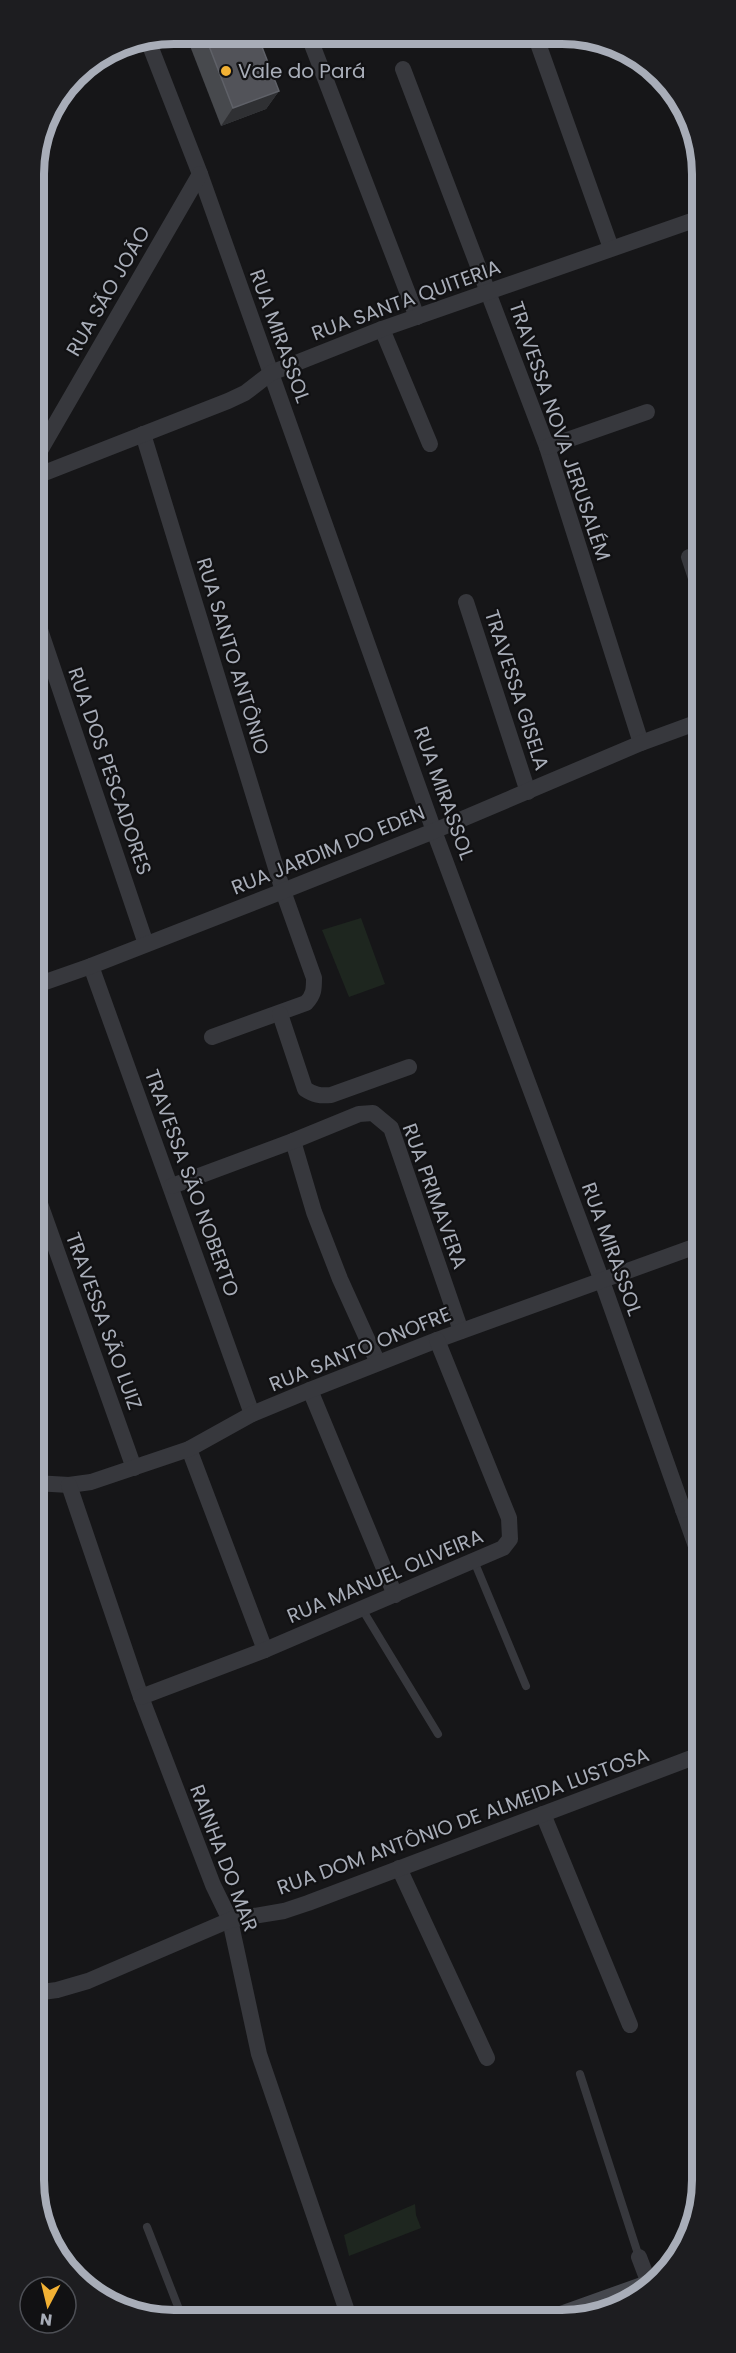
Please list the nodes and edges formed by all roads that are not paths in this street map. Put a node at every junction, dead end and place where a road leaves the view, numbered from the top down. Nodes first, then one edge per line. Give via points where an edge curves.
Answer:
1 (312, 44) edge
2 (538, 44) edge
3 (150, 46) edge
4 (403, 69) dead end
5 (200, 174) junction
6 (692, 221) edge
7 (611, 248) junction
8 (489, 291) junction
9 (417, 316) junction
10 (382, 329) junction
11 (271, 373) junction
12 (647, 412) dead end
13 (143, 434) junction
14 (44, 444) edge
15 (430, 444) dead end
16 (547, 447) junction
17 (44, 473) edge
18 (689, 557) dead end
19 (692, 566) edge
20 (466, 602) dead end
21 (44, 642) edge
22 (692, 724) edge
23 (641, 743) junction
24 (528, 792) junction
25 (434, 831) junction
26 (283, 891) junction
27 (146, 944) junction
28 (92, 966) junction
29 (44, 983) edge
30 (280, 1014) junction
31 (212, 1037) dead end
32 (409, 1067) dead end
33 (292, 1142) junction
34 (172, 1186) junction
35 (44, 1215) edge
36 (692, 1248) edge
37 (602, 1281) junction
38 (461, 1331) junction
39 (437, 1340) junction
40 (378, 1363) junction
41 (310, 1390) junction
42 (252, 1414) junction
43 (189, 1449) junction
44 (134, 1468) junction
45 (44, 1484) edge
46 (69, 1485) junction
47 (692, 1506) edge
48 (683, 1510) junction
49 (692, 1535) edge
50 (474, 1561) junction
51 (395, 1595) junction
52 (362, 1609) junction
53 (265, 1650) junction
54 (526, 1686) dead end
55 (141, 1697) junction
56 (438, 1734) dead end
57 (692, 1758) edge
58 (543, 1814) junction
59 (399, 1868) junction
60 (230, 1920) junction
61 (44, 1992) edge
62 (630, 2025) dead end
63 (487, 2058) dead end
64 (580, 2074) dead end
65 (147, 2227) dead end
66 (639, 2257) joint
67 (647, 2277) edge
68 (179, 2310) edge
69 (347, 2310) edge

1 - 9 street
2 - 7 street
3 - 5 street, RUA MIRASSOL
4 - 8 street, TRAVESSA NOVA JERUSALÉM
5 - 11 street, RUA MIRASSOL
5 - 14 street, RUA SÃO JOÃO
6 - 7 street, RUA SANTA QUITERIA
7 - 8 street, RUA SANTA QUITERIA
8 - 9 street, RUA SANTA QUITERIA
8 - 16 street, TRAVESSA NOVA JERUSALÉM
9 - 10 street, RUA SANTA QUITERIA
10 - 11 street, RUA SANTA QUITERIA
10 - 15 street
11 - 13 street, RUA SANTA QUITERIA via 244,393
11 - 25 street, RUA MIRASSOL
12 - 16 street
13 - 17 street, RUA SANTA QUITERIA
13 - 26 street, RUA SANTO ANTÔNIO
16 - 23 street, TRAVESSA NOVA JERUSALÉM
18 - 19 street
20 - 24 street, TRAVESSA GISELA
21 - 27 street, RUA DOS PESCADORES
22 - 23 street, RUA JARDIM DO EDEN
23 - 24 street, RUA JARDIM DO EDEN
24 - 25 street, RUA JARDIM DO EDEN
25 - 26 street, RUA JARDIM DO EDEN
25 - 37 street, RUA MIRASSOL
26 - 27 street, RUA JARDIM DO EDEN
26 - 30 street, RUA SANTO ANTÔNIO via 314,978 314,988 306,1003
27 - 28 street, RUA JARDIM DO EDEN
28 - 29 street, RUA JARDIM DO EDEN
28 - 34 street, TRAVESSA SÃO NOBERTO
30 - 31 street, RUA SANTO ANTÔNIO
30 - 32 street via 305,1089 312,1094 331,1095
33 - 34 street, RUA PRIMAVERA
33 - 38 street, RUA PRIMAVERA via 359,1114 373,1113 391,1128
33 - 40 street via 340,1279
34 - 42 street, TRAVESSA SÃO NOBERTO
35 - 44 street, TRAVESSA SÃO LUIZ
36 - 37 street, RUA SANTO ONOFRE
37 - 38 street, RUA SANTO ONOFRE
37 - 48 street, RUA MIRASSOL
38 - 39 street, RUA SANTO ONOFRE
39 - 40 street, RUA SANTO ONOFRE
39 - 50 street, RUA MANUEL OLIVEIRA via 511,1528 510,1539 503,1548
40 - 41 street, RUA SANTO ONOFRE
41 - 42 street, RUA SANTO ONOFRE
41 - 51 street
42 - 43 street, RUA SANTO ONOFRE
43 - 44 street, RUA SANTO ONOFRE
43 - 53 street
44 - 46 street, RUA SANTO ONOFRE
45 - 46 street, RUA SANTO ONOFRE
46 - 55 street, RAINHA DO MAR
47 - 48 street
48 - 49 street, RUA MIRASSOL
50 - 51 street, RUA MANUEL OLIVEIRA
50 - 54 lane
51 - 52 street, RUA MANUEL OLIVEIRA
52 - 53 street, RUA MANUEL OLIVEIRA
52 - 56 lane
53 - 55 street, RUA MANUEL OLIVEIRA
55 - 60 street, RAINHA DO MAR
57 - 58 street, RUA DOM ANTÔNIO DE ALMEIDA LUSTOSA
58 - 59 street, RUA DOM ANTÔNIO DE ALMEIDA LUSTOSA
58 - 62 street
59 - 60 street, RUA DOM ANTÔNIO DE ALMEIDA LUSTOSA via 284,1911
59 - 63 street
60 - 61 street, RUA DOM ANTÔNIO DE ALMEIDA LUSTOSA via 88,1981
60 - 69 street, RAINHA DO MAR via 259,2054
64 - 66 lane
65 - 68 lane
66 - 67 street

